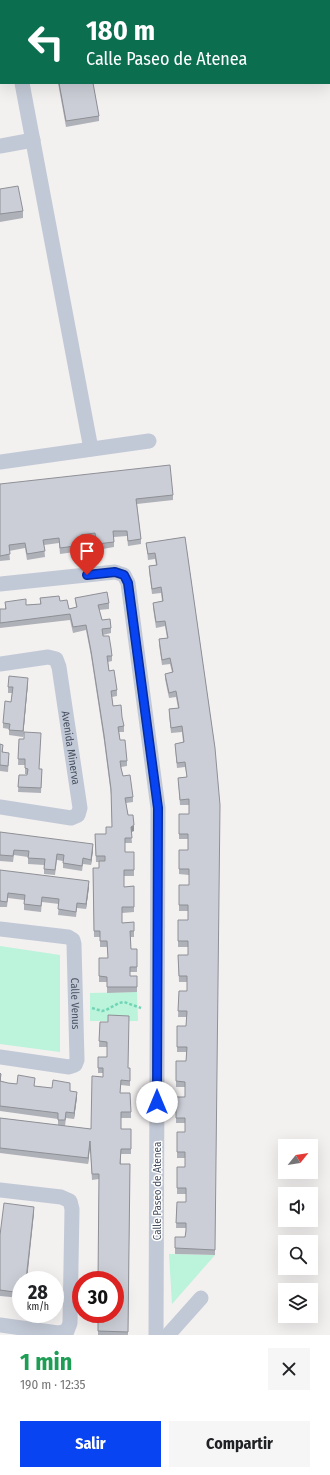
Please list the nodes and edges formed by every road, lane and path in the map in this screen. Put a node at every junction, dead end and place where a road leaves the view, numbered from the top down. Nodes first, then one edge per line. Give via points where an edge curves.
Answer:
1 (22, 84) edge
2 (33, 140) junction
3 (0, 146) edge
4 (149, 441) dead end
5 (91, 449) junction
6 (0, 462) edge
7 (0, 584) edge
8 (0, 664) edge
9 (0, 807) edge
10 (0, 929) edge
11 (75, 1008) junction
12 (158, 1009) junction
13 (0, 1057) edge
14 (0, 1190) edge
15 (201, 1298) dead end
16 (0, 1325) edge
17 (156, 1335) edge
18 (168, 1335) edge

1 - 2 street
2 - 3 street
2 - 5 street
4 - 5 street
5 - 6 street
7 - 12 street, Calle Paseo de Atenea via 115,572 124,575 128,583 158,808
8 - 9 street, Avenida Minerva via 48,657 56,659 80,808 78,815 71,818
10 - 11 street, Calle Venus via 68,937 73,940
11 - 12 path via 102,1011 124,1002 140,1008
11 - 13 street, Calle Venus via 75,1065 69,1067
12 - 17 street, Calle Paseo de Atenea
14 - 16 street via 61,1197 70,1201 72,1209 70,1323 67,1331 58,1333
15 - 18 street

